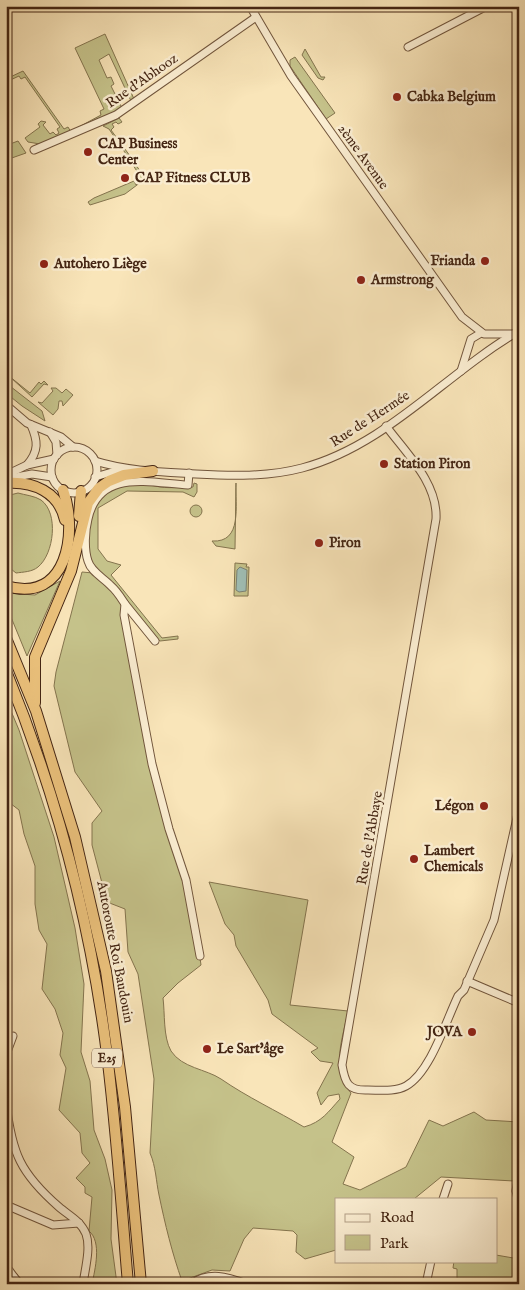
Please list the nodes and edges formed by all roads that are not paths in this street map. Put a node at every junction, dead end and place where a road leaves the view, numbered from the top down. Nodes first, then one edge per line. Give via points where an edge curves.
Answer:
1 (250, 6) edge
2 (487, 6) edge
3 (256, 18) junction
4 (408, 47) dead end
5 (34, 150) dead end
6 (462, 317) junction
7 (516, 332) edge
8 (482, 334) junction
9 (470, 343) junction
10 (486, 352) junction
11 (460, 371) junction
12 (6, 405) edge
13 (31, 425) junction
14 (386, 426) junction
15 (50, 432) junction
16 (72, 447) junction
17 (55, 457) junction
18 (95, 461) junction
19 (27, 465) junction
20 (135, 470) junction
21 (153, 471) junction
22 (189, 473) junction
23 (6, 475) edge
24 (52, 477) junction
25 (95, 477) junction
26 (6, 479) edge
27 (6, 484) edge
28 (62, 490) junction
29 (82, 491) junction
30 (72, 544) junction
31 (6, 586) edge
32 (125, 604) junction
33 (6, 638) edge
34 (155, 641) dead end
35 (6, 671) edge
36 (6, 683) edge
37 (15, 692) junction
38 (36, 711) junction
39 (519, 808) edge
40 (200, 956) dead end
41 (467, 981) junction
42 (519, 1003) edge
43 (12, 1036) dead end
44 (7, 1052) edge
45 (6, 1068) edge
46 (6, 1103) edge
47 (519, 1171) edge
48 (448, 1184) dead end
49 (443, 1198) edge
50 (519, 1203) edge
51 (6, 1205) edge
52 (79, 1223) junction
53 (431, 1262) edge
54 (6, 1266) edge
55 (12, 1280) edge
56 (20, 1284) edge
57 (83, 1284) edge
58 (128, 1284) edge
59 (141, 1284) edge
60 (191, 1284) edge
61 (247, 1284) edge
62 (426, 1284) edge

1 - 3 street, 2ème Avenue
2 - 4 street
3 - 5 street, Rue d'Abhooz via 116,115
3 - 6 street, 2ème Avenue via 314,109
6 - 8 street, 2ème Avenue
6 - 9 street, 2ème Avenue
7 - 8 street, Rue de Hermée
7 - 10 street, Rue de Hermée
8 - 9 street
8 - 10 street via 489,339
9 - 10 street via 475,353
9 - 11 street
10 - 11 street, Rue de Hermée
11 - 14 street, Rue de Hermée
12 - 13 street, Rue de Hermée
13 - 15 street, Rue de Hermée
13 - 19 street via 37,446
14 - 22 street, Rue de Hermée via 342,453 300,468 262,474
14 - 41 street, Rue de l'Abbaye via 427,482 435,501 436,519 342,1065 345,1081 358,1091 393,1090 414,1080 423,1070
15 - 16 street, Rue de Hermée via 61,436
15 - 17 street via 56,442
16 - 17 street
16 - 18 street, Rue de Hermée via 85,450
17 - 19 street
17 - 24 street via 51,465
18 - 20 street, Rue de Hermée
18 - 25 street
19 - 23 street
20 - 21 street, Rue de Hermée
20 - 25 street, Rue de Hermée
21 - 22 street, Rue de Hermée
21 - 30 highway via 124,476 99,488 88,503
22 - 32 street via 188,485 121,482 105,491 94,504 86,528 88,562
24 - 26 street via 32,474
24 - 28 street
25 - 29 street
27 - 30 highway via 31,485 50,494 64,514
28 - 29 street
28 - 30 highway via 69,514
29 - 30 highway
30 - 31 highway via 62,566 49,581 30,588
30 - 38 highway via 71,571 35,657
32 - 34 street
32 - 40 street via 124,615 152,764 186,880
33 - 38 highway, Autoroute Roi Baudouin / E25
35 - 37 highway, Autoroute Roi Baudouin / E25
36 - 37 highway
37 - 58 highway, Autoroute Roi Baudouin / E25 via 62,836 94,974 110,1084
38 - 59 highway, Autoroute Roi Baudouin / E25 via 91,896 106,971 125,1107
39 - 41 street, Rue de l'Abbaye via 494,920
41 - 42 street
43 - 44 street
44 - 45 street
46 - 52 street via 10,1138 22,1165 44,1192
47 - 50 street via 516,1191
48 - 49 street
51 - 52 street via 53,1224
52 - 57 street via 88,1242
53 - 62 street
54 - 55 street
55 - 56 street
60 - 61 street via 215,1275

